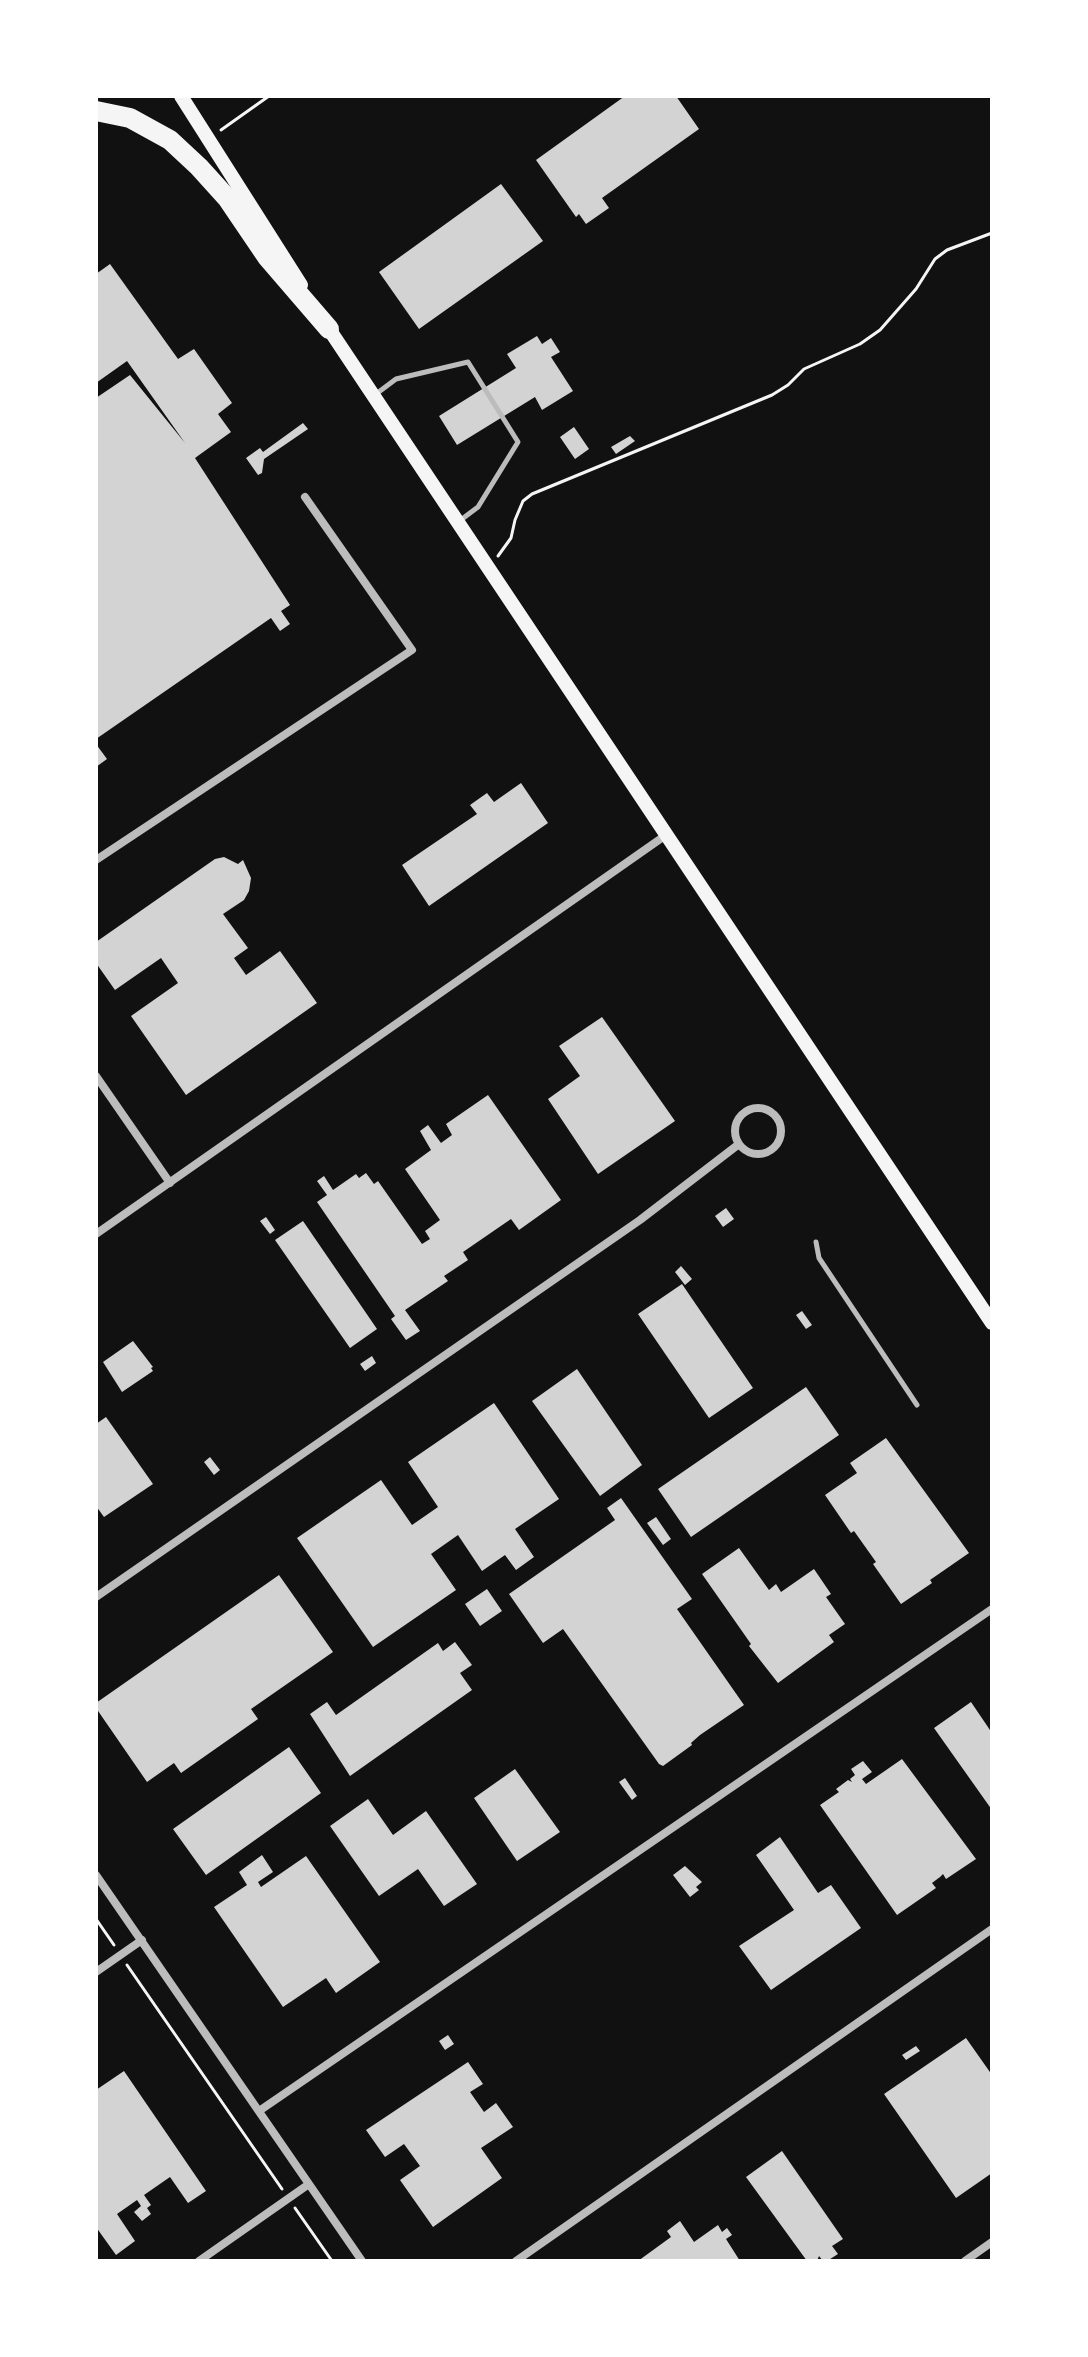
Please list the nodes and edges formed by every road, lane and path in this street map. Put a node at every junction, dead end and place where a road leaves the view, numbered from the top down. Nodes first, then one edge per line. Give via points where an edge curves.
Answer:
1 (181, 96) edge
2 (269, 96) edge
3 (96, 111) edge
4 (208, 139) junction
5 (992, 233) edge
6 (329, 329) junction
7 (374, 396) junction
8 (305, 497) dead end
9 (458, 523) junction
10 (487, 567) junction
11 (666, 835) junction
12 (96, 860) edge
13 (96, 1076) edge
14 (739, 1144) junction
15 (170, 1183) junction
16 (96, 1234) edge
17 (816, 1242) dead end
18 (992, 1323) edge
19 (917, 1405) dead end
20 (96, 1597) edge
21 (992, 1609) edge
22 (96, 1875) edge
23 (96, 1919) edge
24 (992, 1929) edge
25 (142, 1940) junction
26 (121, 1955) junction
27 (96, 1972) edge
28 (259, 2111) junction
29 (309, 2184) junction
30 (289, 2199) junction
31 (992, 2242) edge
32 (199, 2261) edge
33 (332, 2261) edge
34 (362, 2261) edge
35 (516, 2261) edge
36 (965, 2261) edge

1 - 4 main road
2 - 4 path
3 - 6 highway via 130,118 170,140 199,167
4 - 6 main road
5 - 10 path via 947,250 880,330 804,369 772,395 532,494 523,501 505,550
6 - 7 main road
7 - 9 main road
7 - 9 lane via 396,379 468,362 518,442 478,507
8 - 12 street via 412,650
9 - 10 main road
10 - 11 main road
11 - 15 street
11 - 18 main road
13 - 15 street
14 - 14 street via 752,1153 771,1150 781,1133 776,1117 766,1109 746,1112 736,1128
14 - 20 street via 640,1220
15 - 16 street
17 - 19 lane via 819,1258
21 - 28 street
22 - 25 street
23 - 26 path
24 - 35 street
25 - 26 street
25 - 28 street
26 - 27 street
26 - 30 path
28 - 29 street
29 - 30 street
29 - 34 street
30 - 32 street
30 - 33 path
31 - 36 street

